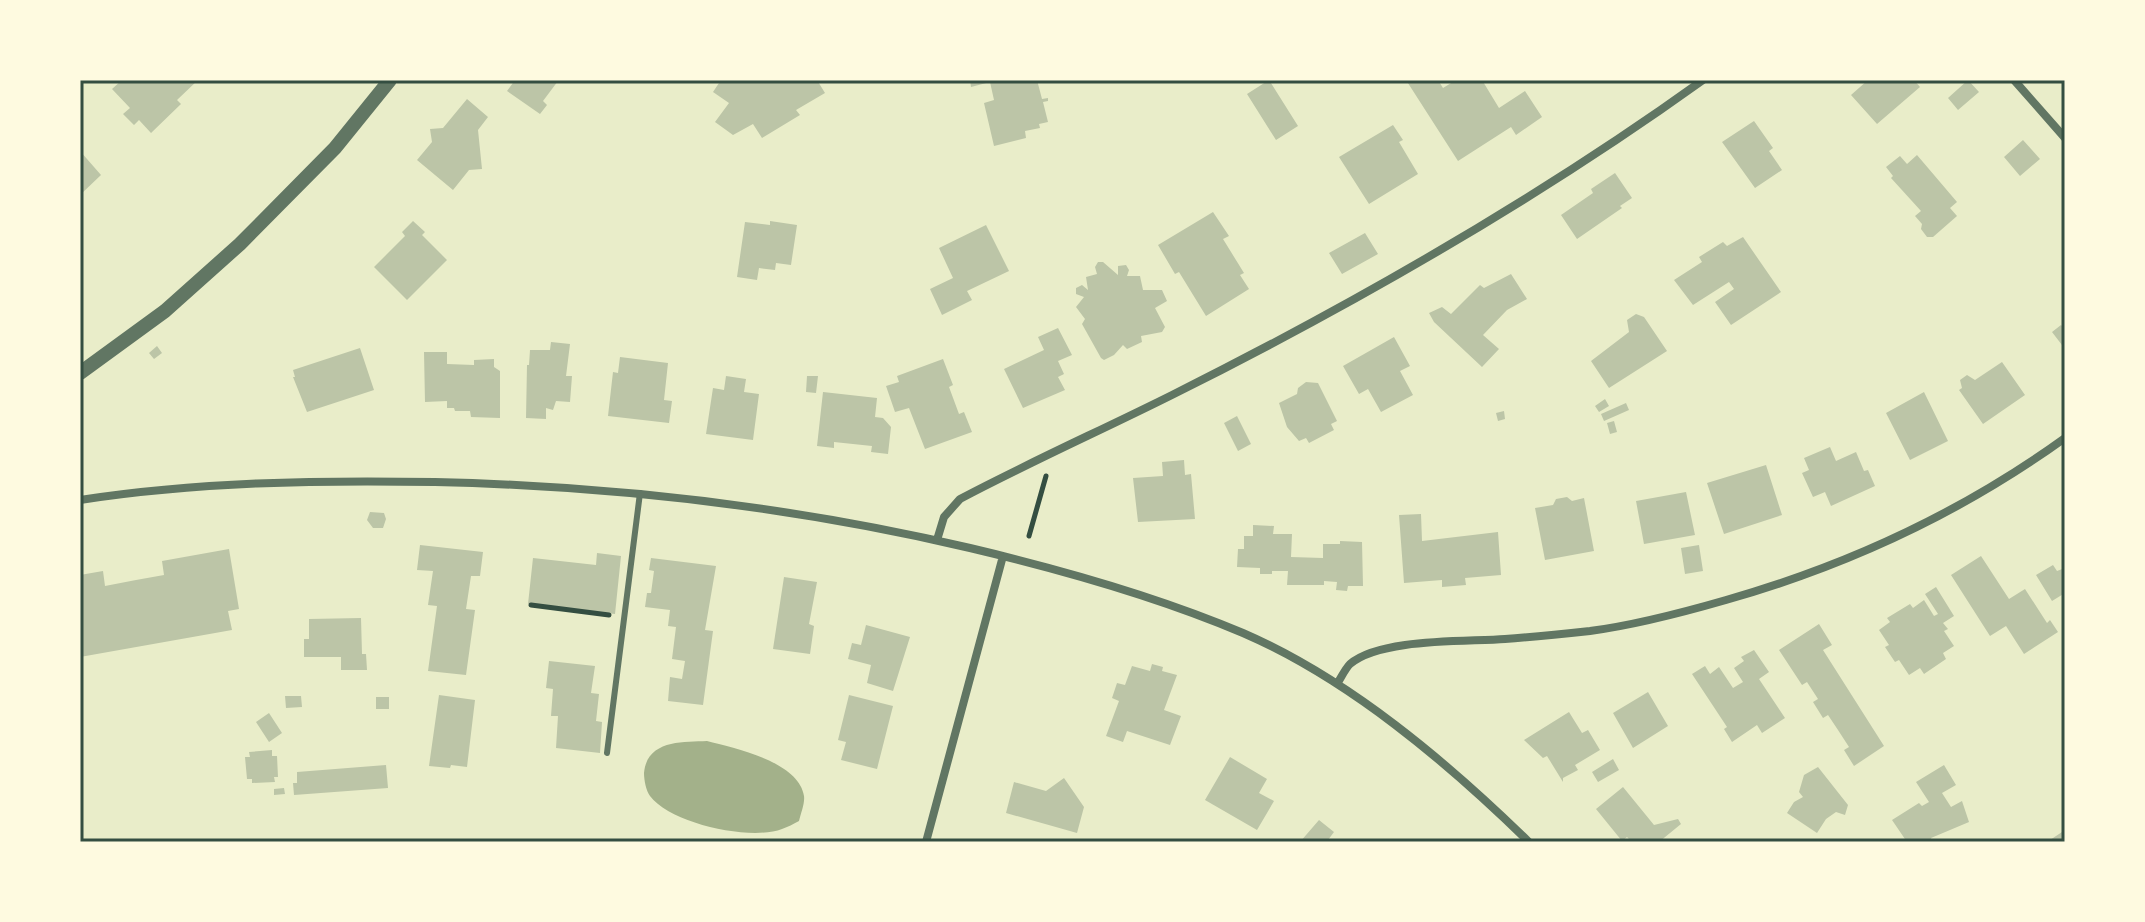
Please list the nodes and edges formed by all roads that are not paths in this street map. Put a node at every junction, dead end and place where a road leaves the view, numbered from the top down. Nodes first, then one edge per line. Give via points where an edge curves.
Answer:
1 (390, 80) edge
2 (1703, 80) edge
3 (2014, 80) edge
4 (2064, 135) edge
5 (80, 373) edge
6 (2065, 438) edge
7 (640, 493) junction
8 (80, 500) edge
9 (937, 540) junction
10 (1003, 556) junction
11 (1337, 684) junction
12 (607, 753) dead end
13 (926, 842) edge
14 (1529, 842) edge

1 - 5 street via 335,148 240,244 165,311
2 - 9 street via 1583,163 1424,260 1211,375 960,499 944,517
3 - 4 street
6 - 11 street via 1905,535 1803,576 1672,616 1592,631 1375,652 1351,664
7 - 8 street via 378,481 155,489
7 - 9 street via 791,512
7 - 12 lane
9 - 10 street
10 - 11 street via 1085,577 1244,634
10 - 13 street
11 - 14 street via 1438,760

